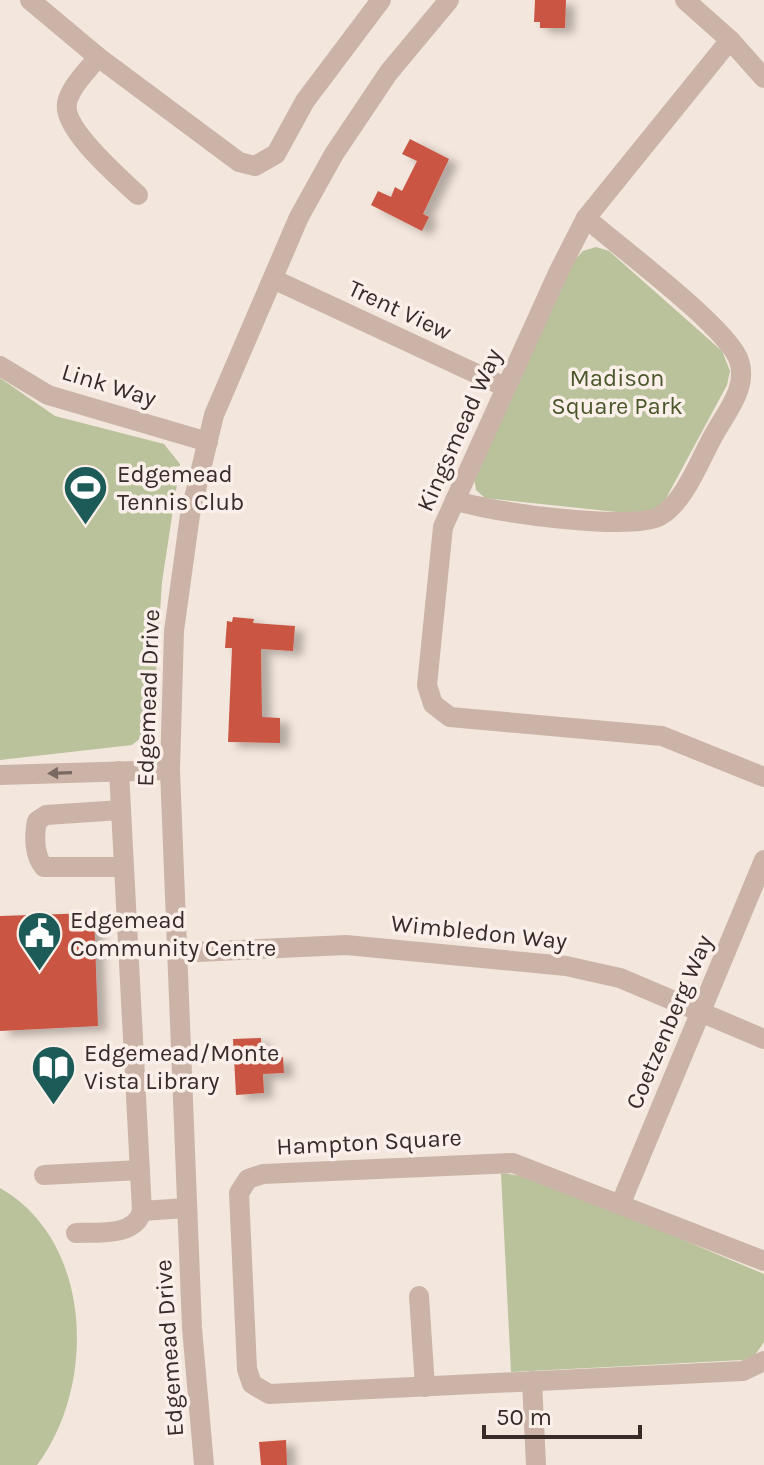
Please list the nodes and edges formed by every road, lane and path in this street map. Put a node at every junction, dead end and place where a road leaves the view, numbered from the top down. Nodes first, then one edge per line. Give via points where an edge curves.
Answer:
1 (30, 0) edge
2 (381, 0) edge
3 (449, 0) edge
4 (685, 0) edge
5 (723, 33) junction
6 (98, 57) junction
7 (764, 78) edge
8 (138, 195) dead end
9 (586, 218) junction
10 (273, 279) junction
11 (0, 366) edge
12 (505, 387) junction
13 (208, 442) junction
14 (455, 500) junction
15 (170, 770) junction
16 (119, 771) junction
17 (0, 775) edge
18 (764, 777) edge
19 (121, 810) junction
20 (764, 860) edge
21 (124, 867) junction
22 (176, 953) junction
23 (701, 1011) junction
24 (764, 1039) edge
25 (140, 1170) junction
26 (44, 1175) dead end
27 (621, 1203) junction
28 (186, 1208) junction
29 (142, 1211) junction
30 (76, 1233) dead end
31 (764, 1261) edge
32 (419, 1296) dead end
33 (764, 1361) edge
34 (532, 1381) junction
35 (425, 1387) junction
36 (204, 1465) edge
37 (536, 1465) edge

1 - 6 street
2 - 6 street via 305,101 276,154 261,165 239,162
3 - 10 street, Edgemead Drive via 389,72 334,154
4 - 5 street
5 - 7 street
5 - 9 street, Kingsmead Way
6 - 8 street via 70,94 66,110 106,165
9 - 12 street, Kingsmead Way
9 - 14 street via 688,304 736,354 742,377 736,397 674,504 651,520 546,516
10 - 12 street, Trent View
10 - 13 street, Edgemead Drive via 214,415
11 - 13 street, Link Way via 48,395
12 - 14 street, Kingsmead Way
13 - 15 street, Edgemead Drive via 179,589
14 - 18 street, Kingsmead Way via 443,527 427,685 440,712 662,736
15 - 16 street
15 - 22 street, Edgemead Drive
16 -> 17 street
16 - 19 street
19 - 21 street
19 - 21 street via 46,815 35,830 37,859 44,867
20 - 23 street, Coetzenberg Way
21 - 25 street
22 - 23 street, Wimbledon Way via 346,945 566,966 620,978
22 - 28 street, Edgemead Drive
23 - 24 street, Wimbledon Way
23 - 27 street, Coetzenberg Way
25 - 26 street
25 - 29 street
27 - 31 street, Hampton Square
27 - 35 street, Hampton Square via 513,1163 263,1174 242,1185 246,1355 252,1384 269,1394
28 - 29 street
28 - 36 street, Edgemead Drive
29 - 30 street via 127,1228
32 - 35 street
33 - 34 street, Hampton Square via 743,1371
34 - 35 street, Hampton Square
34 - 37 street

